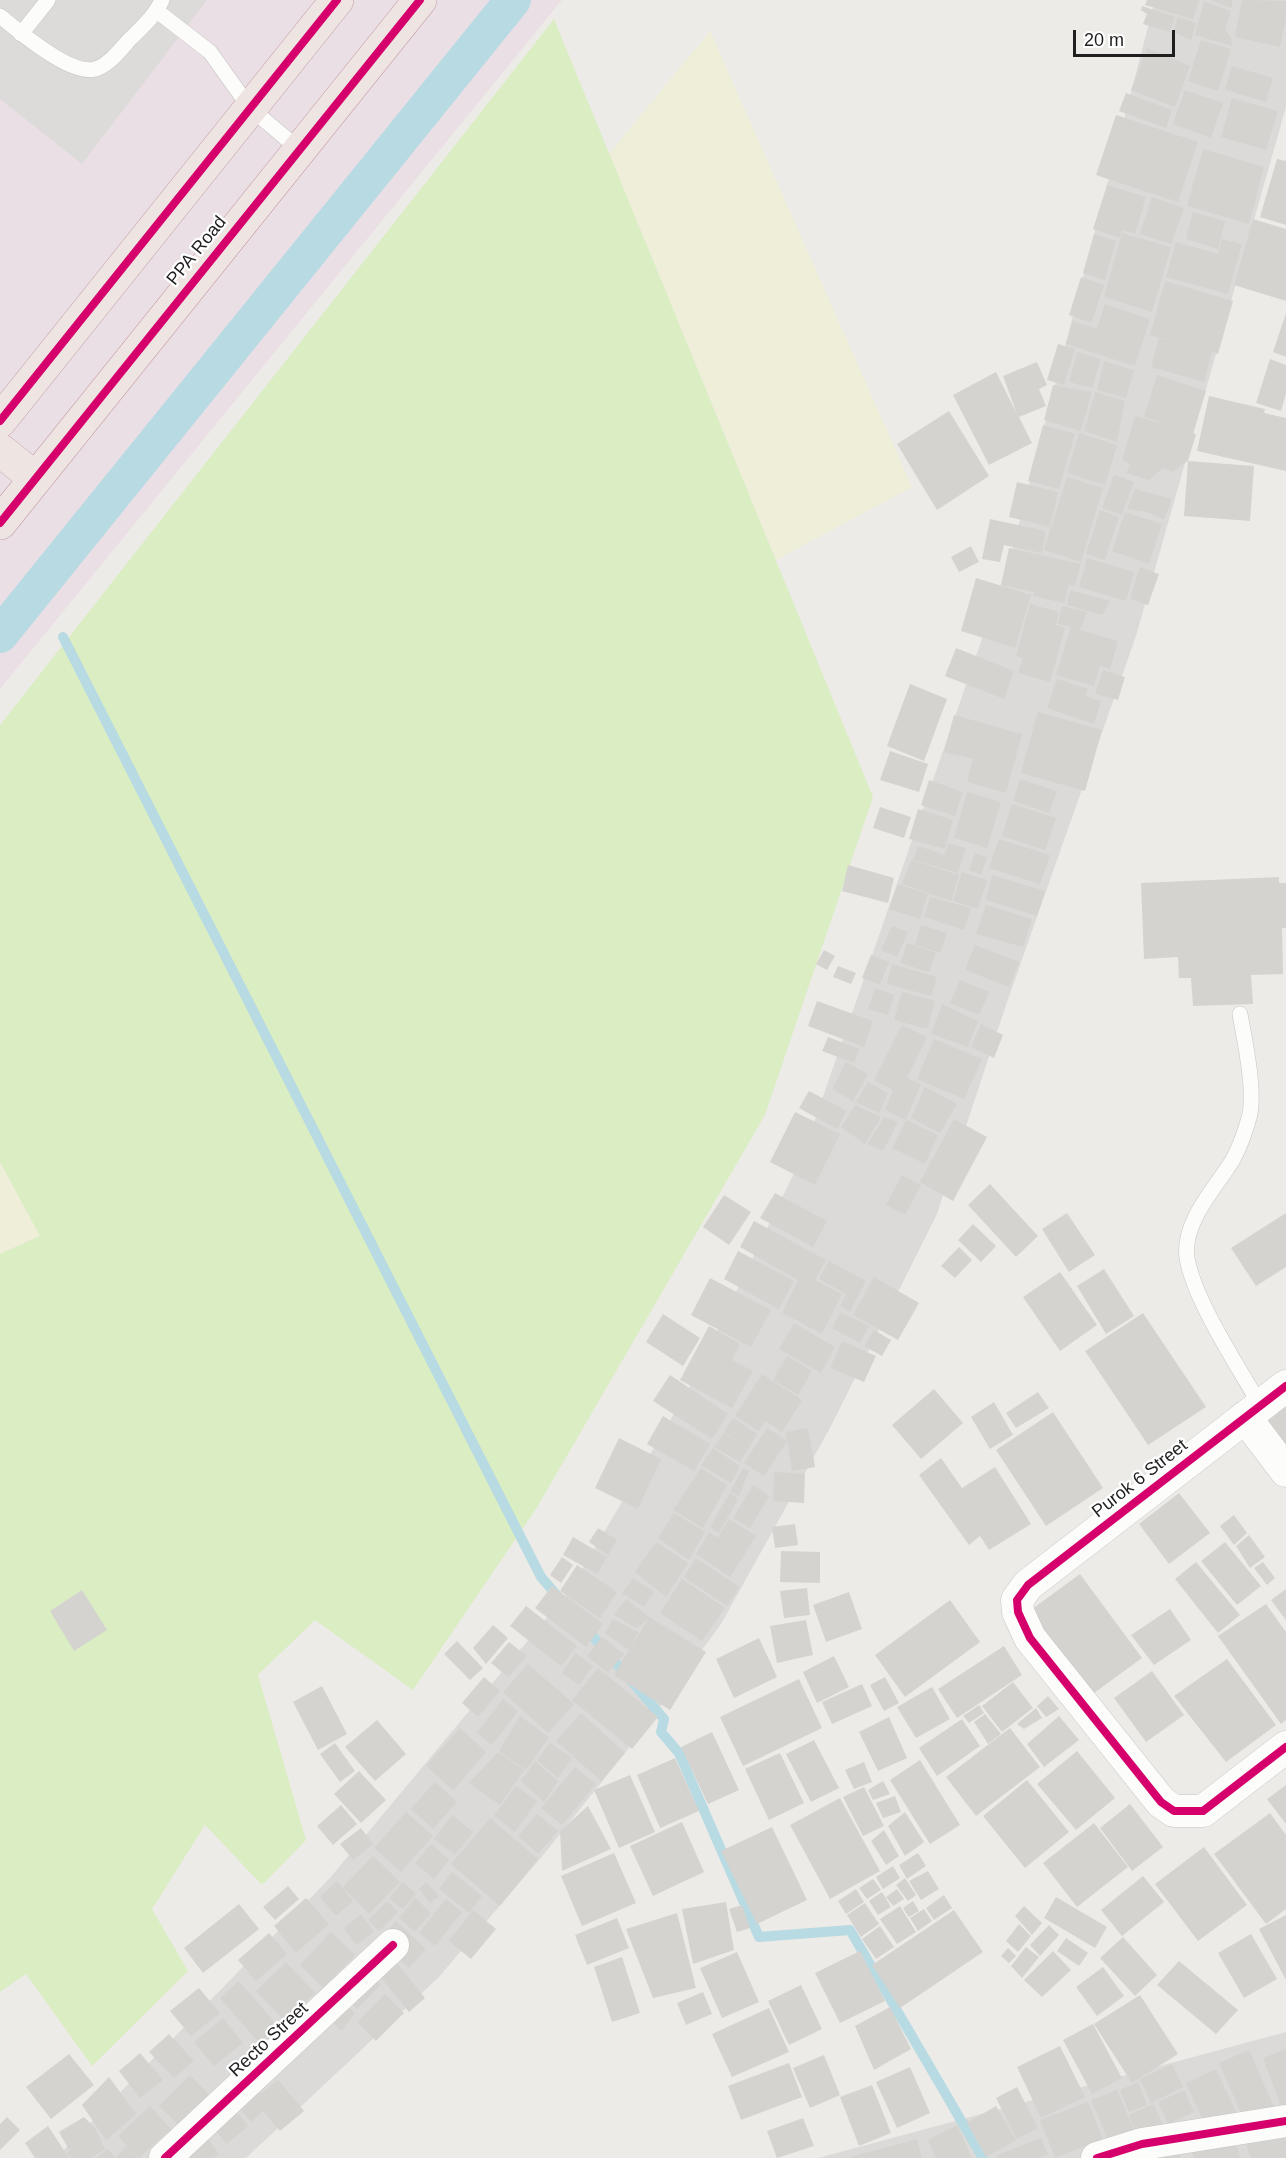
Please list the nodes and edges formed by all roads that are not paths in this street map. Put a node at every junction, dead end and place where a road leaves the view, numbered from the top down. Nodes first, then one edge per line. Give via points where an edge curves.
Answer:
1 (48, 0) edge
2 (337, 0) edge
3 (420, 0) edge
4 (159, 5) edge
5 (0, 16) edge
6 (21, 34) junction
7 (250, 108) junction
8 (300, 150) junction
9 (0, 421) edge
10 (0, 450) edge
11 (34, 478) junction
12 (0, 523) edge
13 (1240, 1014) dead end
14 (1286, 1386) edge
15 (1252, 1411) junction
16 (1286, 1471) edge
17 (1286, 1747) edge
18 (393, 1945) dead end
19 (1286, 2121) edge
20 (165, 2158) edge
21 (1097, 2158) edge

1 - 6 lane
2 - 7 highway
3 - 8 highway, PPA Road
4 - 6 lane via 109,61 93,70 74,67
4 - 7 lane via 210,52
5 - 6 lane
7 - 8 lane
7 - 9 highway
8 - 11 highway, PPA Road
10 - 11 highway
11 - 12 highway, PPA Road
13 - 15 lane via 1249,1070 1250,1116 1234,1158 1197,1215 1189,1234 1187,1257 1198,1292
14 - 15 street, Purok 6 Street
15 - 16 street
15 - 17 street, Purok 6 Street via 1028,1585 1017,1600 1018,1612 1030,1638 1161,1802 1174,1811 1203,1811
18 - 20 street, Recto Street
19 - 21 street via 1142,2144

